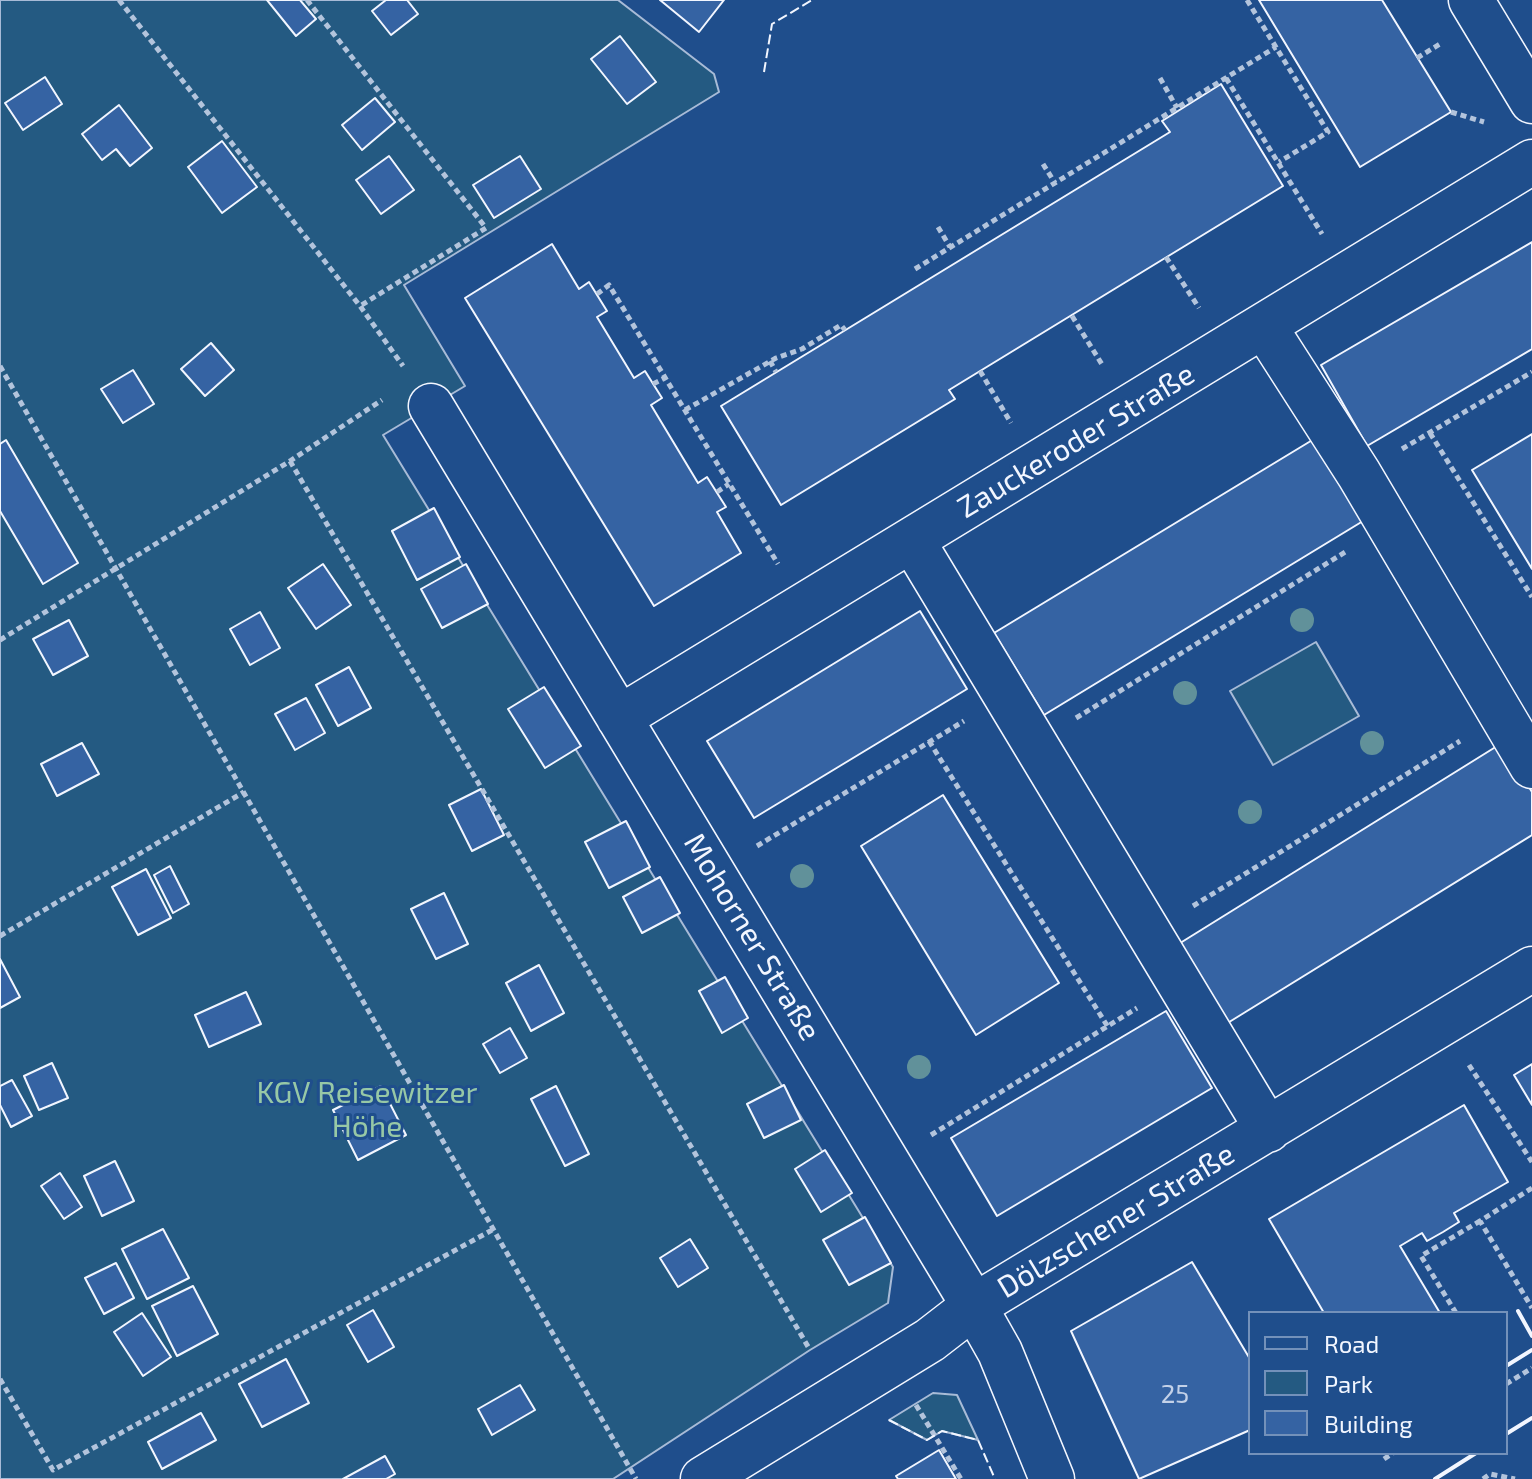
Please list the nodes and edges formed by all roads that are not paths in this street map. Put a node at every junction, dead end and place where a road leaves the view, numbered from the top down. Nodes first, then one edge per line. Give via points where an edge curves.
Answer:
1 (1471, 0) edge
2 (1532, 101) edge
3 (1532, 162) edge
4 (1264, 326) junction
5 (422, 393) road end
6 (912, 540) junction
7 (619, 718) junction
8 (1532, 766) edge
9 (1532, 969) edge
10 (1268, 1130) junction
11 (974, 1306) junction
12 (703, 1479) edge
13 (1052, 1479) edge

1 - 2 street
3 - 4 street, Zauckeroder Straße
4 - 6 street, Zauckeroder Straße
4 - 8 street via 1359,474
5 - 7 street, Mohorner Straße
6 - 7 street, Zauckeroder Straße
6 - 10 street
7 - 11 street, Mohorner Straße
9 - 10 street, Dölzschener Straße
10 - 11 street, Dölzschener Straße
11 - 12 street, Dölzschener Straße via 930,1340
11 - 13 street, Mohorner Straße via 1000,1352

